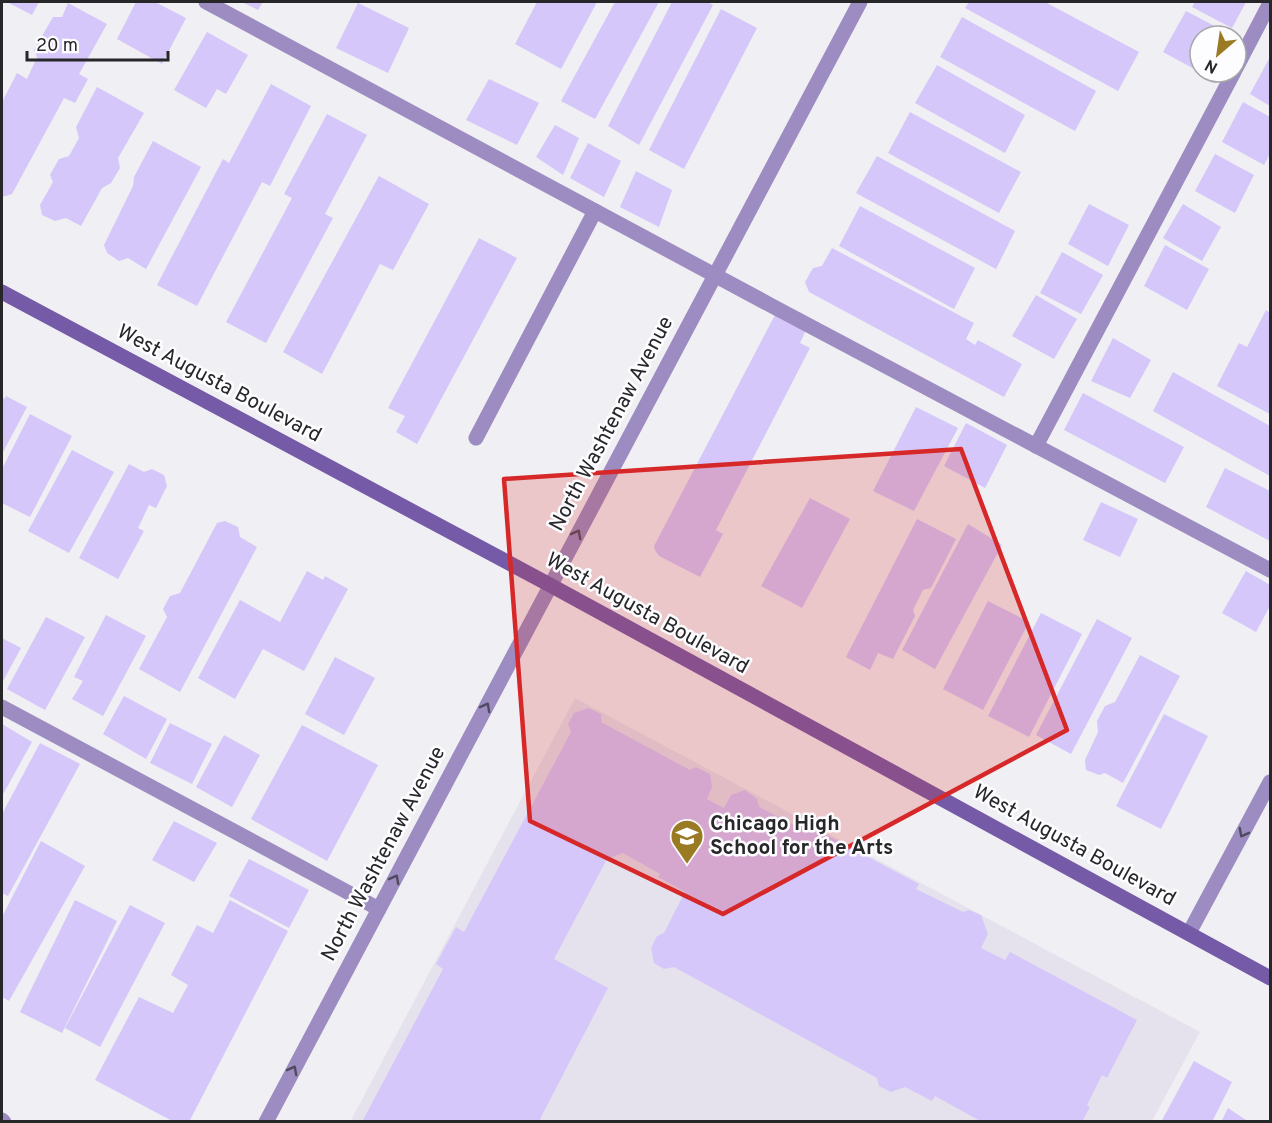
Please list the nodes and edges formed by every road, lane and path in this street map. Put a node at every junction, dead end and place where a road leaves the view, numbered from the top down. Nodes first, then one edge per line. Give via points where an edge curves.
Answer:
1 (206, 2) edge
2 (860, 2) edge
3 (1270, 3) edge
4 (1248, 45) edge
5 (1228, 84) edge
6 (595, 211) junction
7 (715, 275) junction
8 (2, 292) edge
9 (476, 438) dead end
10 (1036, 446) junction
11 (1270, 570) edge
12 (550, 585) junction
13 (2, 707) edge
14 (1270, 782) edge
15 (379, 909) junction
16 (1189, 933) junction
17 (1270, 978) edge
18 (266, 1122) edge

1 - 6 street
2 - 7 street, North Washtenaw Avenue
3 - 4 street
5 - 10 street
6 - 7 street
6 - 9 street
7 - 10 street
12 -> 7 street, North Washtenaw Avenue
8 - 12 street, West Augusta Boulevard
10 - 11 street
15 -> 12 street, North Washtenaw Avenue
12 - 16 street, West Augusta Boulevard
13 - 15 street
14 -> 16 street
18 -> 15 street, North Washtenaw Avenue
16 - 17 street, West Augusta Boulevard

